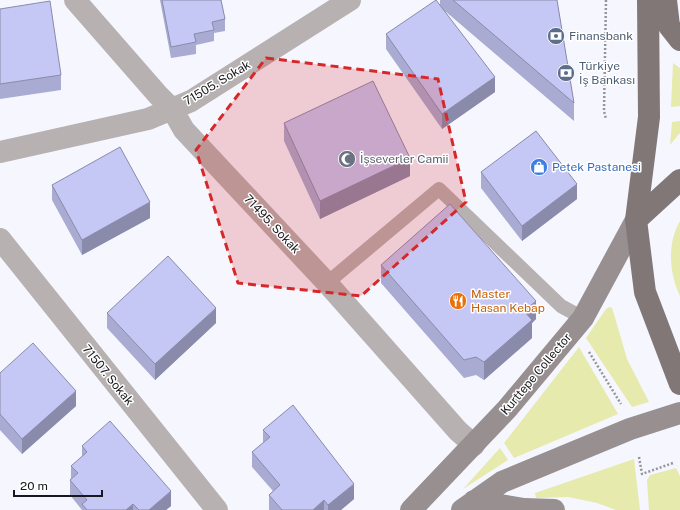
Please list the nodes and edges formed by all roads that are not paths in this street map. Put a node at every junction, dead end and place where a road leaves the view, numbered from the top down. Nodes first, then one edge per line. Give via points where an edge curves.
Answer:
1 (75, 0) edge
2 (350, 0) edge
3 (648, 0) edge
4 (666, 0) edge
5 (680, 40) edge
6 (172, 109) junction
7 (0, 152) edge
8 (680, 180) edge
9 (636, 220) junction
10 (0, 240) edge
11 (327, 283) junction
12 (584, 318) junction
13 (680, 384) edge
14 (680, 413) edge
15 (474, 445) junction
16 (468, 505) edge
17 (217, 510) edge
18 (411, 510) edge
19 (554, 510) edge

1 - 6 street, 71495. Sokak
2 - 6 street, 71505. Sokak via 190,101
3 - 9 main road via 649,117
4 - 5 main road via 669,26
6 - 7 street, 71505. Sokak via 148,119
6 - 11 street, 71495. Sokak via 184,130
8 - 9 main road
9 - 12 main road, Kurttepe Collector
9 - 13 main road via 644,292
10 - 17 street, 71507. Sokak
11 - 12 lane via 440,189 561,306
11 - 15 street, 71495. Sokak via 458,431
12 - 15 main road, Kurttepe Collector via 507,410
14 - 16 main road via 630,429 502,482
15 - 18 main road, Kurttepe Collector
16 - 19 main road

